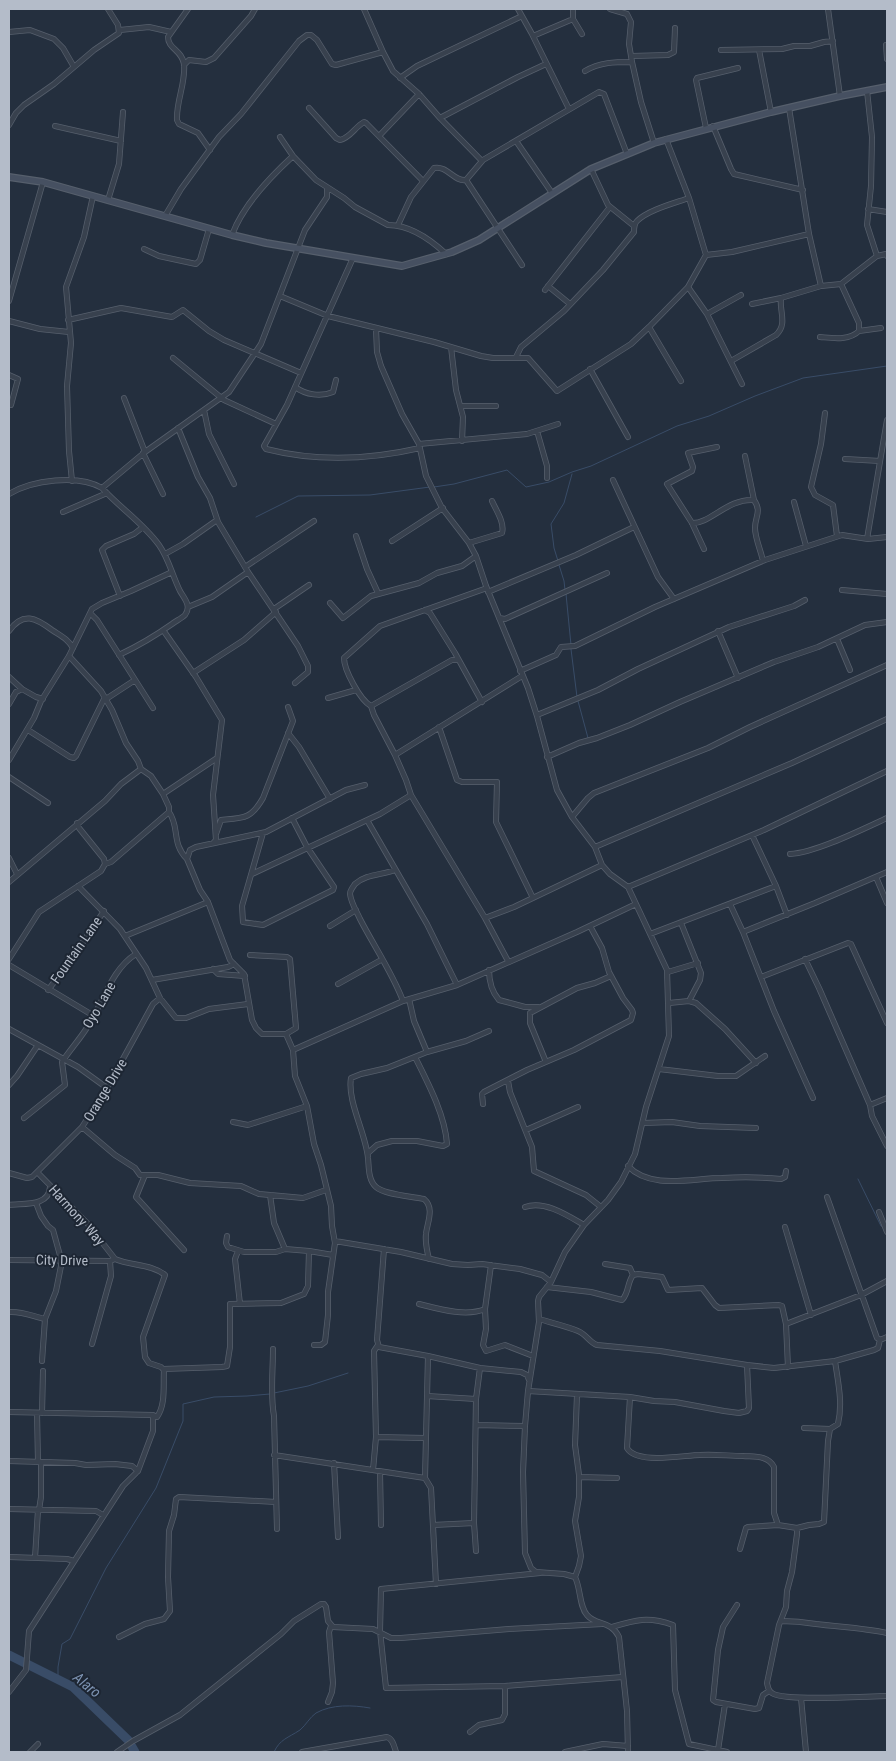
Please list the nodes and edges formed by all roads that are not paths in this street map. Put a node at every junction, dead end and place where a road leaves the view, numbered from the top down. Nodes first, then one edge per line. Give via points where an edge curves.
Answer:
1 (108, 9) edge
2 (188, 9) edge
3 (255, 9) edge
4 (364, 9) edge
5 (518, 9) edge
6 (573, 9) edge
7 (610, 9) edge
8 (828, 9) edge
9 (522, 16) junction
10 (573, 19) junction
11 (675, 28) dead end
12 (120, 30) junction
13 (9, 32) edge
14 (171, 32) junction
15 (582, 34) dead end
16 (533, 36) junction
17 (834, 41) junction
18 (886, 45) dead end
19 (721, 50) dead end
20 (759, 50) junction
21 (383, 52) junction
22 (632, 59) junction
23 (887, 59) edge
24 (546, 64) junction
25 (184, 65) junction
26 (74, 66) junction
27 (738, 68) dead end
28 (586, 71) dead end
29 (400, 78) junction
30 (887, 88) edge
31 (866, 91) junction
32 (419, 94) junction
33 (840, 96) junction
34 (309, 108) dead end
35 (790, 108) junction
36 (569, 109) junction
37 (124, 112) dead end
38 (771, 112) junction
39 (440, 118) junction
40 (9, 125) edge
41 (55, 126) dead end
42 (713, 126) junction
43 (706, 128) junction
44 (380, 135) junction
45 (280, 137) dead end
46 (666, 139) junction
47 (121, 141) junction
48 (516, 141) junction
49 (654, 143) junction
50 (210, 150) junction
51 (627, 154) junction
52 (292, 156) junction
53 (482, 161) junction
54 (591, 169) junction
55 (9, 177) edge
56 (466, 180) junction
57 (423, 181) junction
58 (43, 182) junction
59 (327, 188) junction
60 (803, 190) junction
61 (552, 193) junction
62 (94, 196) junction
63 (340, 196) junction
64 (327, 197) junction
65 (689, 198) junction
66 (108, 200) junction
67 (610, 207) junction
68 (868, 209) junction
69 (887, 212) edge
70 (165, 216) junction
71 (398, 225) junction
72 (634, 226) junction
73 (209, 229) junction
74 (497, 230) junction
75 (809, 234) junction
76 (232, 235) junction
77 (144, 249) dead end
78 (298, 249) junction
79 (446, 254) junction
80 (706, 255) junction
81 (887, 255) edge
82 (877, 256) junction
83 (353, 258) junction
84 (522, 265) dead end
85 (841, 284) junction
86 (821, 286) junction
87 (688, 287) junction
88 (741, 295) dead end
89 (280, 296) junction
90 (781, 298) junction
91 (9, 301) edge
92 (570, 304) junction
93 (752, 304) dead end
94 (707, 314) junction
95 (328, 316) junction
96 (68, 320) junction
97 (9, 321) edge
98 (649, 327) junction
99 (881, 328) dead end
100 (376, 329) junction
101 (859, 331) junction
102 (69, 332) junction
103 (820, 337) dead end
104 (451, 346) junction
105 (255, 353) junction
106 (516, 357) junction
107 (173, 358) dead end
108 (731, 361) junction
109 (590, 369) junction
110 (301, 373) junction
111 (9, 375) edge
112 (336, 380) dead end
113 (680, 381) dead end
114 (742, 384) dead end
115 (295, 387) junction
116 (124, 398) dead end
117 (222, 398) junction
118 (11, 406) dead end
119 (461, 406) junction
120 (496, 406) dead end
121 (204, 410) junction
122 (825, 413) dead end
123 (887, 420) edge
124 (276, 424) junction
125 (558, 424) dead end
126 (178, 428) junction
127 (887, 428) edge
128 (537, 431) junction
129 (628, 438) dead end
130 (462, 441) junction
131 (420, 446) junction
132 (717, 447) dead end
133 (144, 453) junction
134 (745, 456) dead end
135 (844, 459) dead end
136 (880, 461) junction
137 (548, 478) dead end
138 (613, 480) dead end
139 (72, 481) junction
140 (234, 484) dead end
141 (102, 488) junction
142 (107, 493) junction
143 (9, 494) edge
144 (163, 494) dead end
145 (492, 500) dead end
146 (754, 500) junction
147 (794, 502) dead end
148 (442, 508) junction
149 (63, 512) dead end
150 (217, 520) junction
151 (314, 520) dead end
152 (692, 523) junction
153 (143, 527) junction
154 (634, 527) junction
155 (356, 536) dead end
156 (837, 536) junction
157 (887, 537) edge
158 (867, 539) junction
159 (392, 541) dead end
160 (469, 543) junction
161 (806, 546) junction
162 (704, 549) dead end
163 (164, 554) junction
164 (476, 556) junction
165 (764, 561) junction
166 (247, 570) junction
167 (172, 572) junction
168 (608, 573) dead end
169 (309, 585) dead end
170 (488, 590) junction
171 (842, 590) dead end
172 (378, 593) junction
173 (887, 594) edge
174 (120, 596) junction
175 (674, 599) junction
176 (806, 600) dead end
177 (330, 603) dead end
178 (188, 607) junction
179 (275, 611) junction
180 (431, 611) junction
181 (90, 613) junction
182 (498, 618) junction
183 (505, 619) junction
184 (887, 622) edge
185 (501, 624) junction
186 (163, 630) junction
187 (9, 631) edge
188 (718, 632) junction
189 (837, 639) junction
190 (69, 641) junction
191 (76, 642) junction
192 (73, 648) junction
193 (69, 656) junction
194 (119, 656) junction
195 (455, 660) junction
196 (887, 665) edge
197 (850, 670) dead end
198 (192, 673) junction
199 (521, 674) junction
200 (9, 677) edge
201 (738, 678) junction
202 (135, 680) junction
203 (295, 683) dead end
204 (22, 689) junction
205 (356, 690) junction
206 (105, 698) junction
207 (328, 698) dead end
208 (43, 699) junction
209 (482, 702) junction
210 (9, 704) edge
211 (371, 706) junction
212 (288, 707) dead end
213 (153, 708) dead end
214 (537, 715) junction
215 (887, 719) edge
216 (439, 728) junction
217 (28, 730) junction
218 (288, 734) junction
219 (395, 756) junction
220 (547, 757) junction
221 (217, 758) junction
222 (9, 760) edge
223 (141, 768) junction
224 (887, 771) edge
225 (9, 777) edge
226 (365, 785) dead end
227 (163, 794) junction
228 (411, 796) junction
229 (330, 799) junction
230 (48, 803) dead end
231 (169, 812) junction
232 (292, 818) junction
233 (572, 818) junction
234 (887, 818) edge
235 (367, 820) junction
236 (77, 823) junction
237 (262, 833) junction
238 (752, 835) junction
239 (215, 836) junction
240 (214, 842) junction
241 (595, 847) junction
242 (308, 848) junction
243 (790, 854) dead end
244 (9, 858) edge
245 (188, 859) junction
246 (104, 864) junction
247 (602, 865) junction
248 (395, 870) junction
249 (887, 872) edge
250 (17, 874) junction
251 (252, 874) junction
252 (876, 877) junction
253 (9, 882) edge
254 (78, 886) junction
255 (776, 886) junction
256 (628, 887) junction
257 (533, 898) junction
258 (208, 902) junction
259 (887, 903) edge
260 (636, 904) junction
261 (730, 904) junction
262 (356, 910) junction
263 (104, 911) junction
264 (787, 914) junction
265 (485, 918) junction
266 (681, 923) junction
267 (330, 926) dead end
268 (590, 926) junction
269 (743, 932) junction
270 (650, 934) junction
271 (125, 936) junction
272 (136, 954) junction
273 (250, 955) dead end
274 (9, 959) edge
275 (805, 959) junction
276 (381, 960) junction
277 (508, 961) junction
278 (698, 963) junction
279 (234, 964) junction
280 (9, 965) edge
281 (213, 969) junction
282 (489, 970) junction
283 (668, 972) junction
284 (482, 973) junction
285 (245, 976) junction
286 (611, 976) junction
287 (761, 977) junction
288 (489, 979) junction
289 (152, 980) junction
290 (338, 984) dead end
291 (457, 985) junction
292 (48, 990) junction
293 (160, 998) junction
294 (409, 999) junction
295 (403, 1001) junction
296 (689, 1001) junction
297 (669, 1003) junction
298 (248, 1004) junction
299 (539, 1007) junction
300 (94, 1016) junction
301 (887, 1023) edge
302 (9, 1029) edge
303 (489, 1031) dead end
304 (286, 1034) junction
305 (38, 1045) junction
306 (293, 1050) junction
307 (427, 1052) junction
308 (765, 1056) dead end
309 (415, 1057) junction
310 (64, 1059) junction
311 (546, 1062) junction
312 (756, 1063) junction
313 (659, 1069) junction
314 (508, 1081) junction
315 (9, 1085) edge
316 (108, 1088) junction
317 (813, 1098) dead end
318 (887, 1098) edge
319 (483, 1104) dead end
320 (870, 1105) junction
321 (307, 1106) junction
322 (578, 1107) dead end
323 (24, 1118) dead end
324 (233, 1122) dead end
325 (643, 1123) junction
326 (82, 1127) junction
327 (756, 1128) dead end
328 (526, 1130) junction
329 (887, 1146) edge
330 (368, 1153) junction
331 (628, 1166) junction
332 (786, 1171) dead end
333 (38, 1173) junction
334 (9, 1174) edge
335 (145, 1175) junction
336 (50, 1187) junction
337 (326, 1190) junction
338 (270, 1195) junction
339 (827, 1197) dead end
340 (36, 1203) junction
341 (9, 1204) edge
342 (525, 1207) dead end
343 (601, 1207) junction
344 (879, 1212) dead end
345 (584, 1224) junction
346 (785, 1228) dead end
347 (887, 1232) edge
348 (227, 1236) dead end
349 (335, 1241) junction
350 (285, 1249) junction
351 (184, 1250) dead end
352 (384, 1250) junction
353 (238, 1251) junction
354 (309, 1251) junction
355 (334, 1255) junction
356 (429, 1259) junction
357 (9, 1260) edge
358 (61, 1260) junction
359 (113, 1260) junction
360 (605, 1264) dead end
361 (491, 1265) junction
362 (633, 1275) junction
363 (551, 1282) junction
364 (887, 1282) edge
365 (547, 1287) junction
366 (861, 1295) junction
367 (240, 1304) junction
368 (419, 1304) dead end
369 (485, 1308) junction
370 (9, 1312) edge
371 (811, 1314) junction
372 (45, 1319) junction
373 (539, 1319) junction
374 (786, 1324) junction
375 (887, 1336) edge
376 (880, 1340) junction
377 (92, 1344) dead end
378 (378, 1345) junction
379 (314, 1346) dead end
380 (273, 1349) dead end
381 (428, 1356) junction
382 (533, 1356) junction
383 (42, 1361) dead end
384 (835, 1361) junction
385 (748, 1366) junction
386 (788, 1367) junction
387 (480, 1368) junction
388 (163, 1370) junction
389 (43, 1371) dead end
390 (529, 1382) junction
391 (528, 1391) junction
392 (576, 1395) junction
393 (427, 1396) junction
394 (630, 1397) junction
395 (476, 1399) junction
396 (9, 1412) edge
397 (40, 1413) junction
398 (153, 1415) junction
399 (476, 1425) junction
400 (525, 1426) junction
401 (804, 1428) dead end
402 (830, 1428) junction
403 (376, 1437) junction
404 (425, 1438) junction
405 (274, 1455) junction
406 (9, 1461) edge
407 (39, 1462) junction
408 (334, 1463) junction
409 (373, 1470) junction
410 (138, 1471) junction
411 (380, 1472) junction
412 (578, 1477) junction
413 (425, 1478) junction
414 (617, 1478) dead end
415 (276, 1502) junction
416 (9, 1509) edge
417 (38, 1510) junction
418 (104, 1515) junction
419 (474, 1523) junction
420 (381, 1524) dead end
421 (433, 1525) junction
422 (778, 1525) junction
423 (797, 1528) junction
424 (277, 1530) dead end
425 (338, 1537) dead end
426 (740, 1549) dead end
427 (476, 1551) dead end
428 (9, 1557) edge
429 (35, 1558) junction
430 (74, 1561) junction
431 (541, 1573) junction
432 (575, 1577) junction
433 (436, 1584) junction
434 (737, 1605) dead end
435 (589, 1617) junction
436 (781, 1621) junction
437 (606, 1624) junction
438 (586, 1625) junction
439 (331, 1626) junction
440 (612, 1627) junction
441 (380, 1631) junction
442 (887, 1633) edge
443 (119, 1637) dead end
444 (623, 1677) junction
445 (505, 1686) junction
446 (769, 1691) junction
447 (9, 1692) edge
448 (887, 1696) edge
449 (801, 1698) junction
450 (328, 1702) dead end
451 (725, 1704) junction
452 (470, 1732) dead end
453 (38, 1744) dead end
454 (694, 1745) junction
455 (628, 1746) junction
456 (718, 1750) junction
457 (571, 1751) edge
458 (30, 1752) edge
459 (117, 1752) edge
460 (302, 1752) edge
461 (396, 1752) edge
462 (565, 1752) edge
463 (628, 1752) edge
464 (693, 1752) edge
465 (728, 1752) edge
466 (806, 1752) edge

1 - 12 street
2 - 14 street
3 - 25 street via 214,58 206,62 189,60
4 - 21 street
5 - 9 street
6 - 10 street
7 - 22 street via 627,14 631,22 629,44
8 - 17 street
9 - 16 street
9 - 29 street via 417,66
10 - 15 street
10 - 16 street
11 - 22 street via 674,52
12 - 14 street via 150,27
12 - 26 street via 117,36
13 - 26 street via 30,30 54,39
14 - 25 street via 168,41 180,53
16 - 24 street
17 - 20 street
17 - 33 street
18 - 23 street
19 - 20 street
20 - 38 street
21 - 29 street
21 - 50 street via 336,65 332,64 317,40 307,35
22 - 28 street via 596,65
22 - 49 street
24 - 36 street
24 - 39 street
25 - 50 street via 177,120 198,133
26 - 40 street via 24,105
27 - 43 street via 697,78
29 - 32 street
30 - 31 street
31 - 33 street
31 - 68 street via 872,137
32 - 39 street
32 - 44 street
33 - 35 street
34 - 44 street via 340,140 346,139 364,122
35 - 38 street
35 - 60 street
36 - 48 street
36 - 51 street via 602,92
37 - 47 street
38 - 42 street
39 - 53 street
41 - 47 street
42 - 43 street
42 - 60 street via 734,174
43 - 46 street
44 - 57 street
45 - 52 street
46 - 49 street
46 - 65 street
47 - 66 street
48 - 53 street
48 - 61 street
49 - 51 street
50 - 70 street
51 - 54 street
52 - 59 street
52 - 76 street via 259,192
53 - 56 street
54 - 61 street
54 - 67 street
55 - 58 street
56 - 57 street via 438,167
56 - 74 street
57 - 71 street via 411,197
58 - 62 street
58 - 91 street
59 - 63 street
59 - 64 street
60 - 75 street
61 - 74 street
62 - 66 street
62 - 96 street via 66,287
63 - 64 street
63 - 71 street via 388,225
64 - 78 street via 305,230
65 - 72 street via 648,214
65 - 80 street
66 - 70 street
67 - 72 street
67 - 92 street via 546,288
68 - 69 street
68 - 82 street via 866,225
70 - 73 street
71 - 79 street via 430,239
72 - 92 street via 634,232 603,270
73 - 76 street
73 - 77 street via 196,264 159,256
74 - 79 street
74 - 84 street
75 - 80 street
75 - 86 street
76 - 78 street
78 - 83 street
78 - 89 street
79 - 83 street via 402,266
80 - 87 street
81 - 82 street
82 - 85 street
83 - 95 street
85 - 86 street
85 - 101 street via 859,323
86 - 90 street
87 - 94 street
87 - 98 street
88 - 94 street
89 - 95 street
89 - 105 street via 267,332
90 - 93 street
90 - 108 street via 782,330
92 - 106 street via 525,343
94 - 108 street
95 - 100 street
95 - 110 street
96 - 102 street
96 - 105 street via 121,308 172,317 183,310 224,340
97 - 102 street
98 - 109 street via 631,344
98 - 113 street
99 - 101 street
100 - 104 street
100 - 131 street via 382,366 402,414
101 - 103 street via 839,338
102 - 139 street via 72,343 67,386
104 - 106 street via 493,358
104 - 119 street
105 - 110 street
105 - 117 street
106 - 109 street via 528,358 556,391
107 - 117 street
108 - 114 street
109 - 129 street
110 - 115 street
111 - 118 street via 18,380
112 - 115 street via 333,392 325,395 305,393
115 - 124 street
116 - 133 street
117 - 121 street
117 - 124 street
119 - 120 street
119 - 130 street
121 - 126 street
121 - 140 street via 209,434
122 - 156 street via 811,487 815,495 834,505
123 - 127 street
124 - 131 street via 264,446 291,455 366,458
125 - 128 street
126 - 133 street
126 - 150 street
127 - 136 street
128 - 130 street
128 - 137 street
130 - 131 street
131 - 148 street via 426,476
132 - 152 street via 688,453 693,469 667,484
133 - 141 street
133 - 144 street
134 - 146 street
135 - 136 street
136 - 158 street
138 - 154 street
139 - 141 street
139 - 143 street via 39,482
141 - 142 street
142 - 149 street
142 - 153 street
145 - 160 street via 503,532
146 - 152 street via 744,499
146 - 165 street via 759,511 756,531
147 - 161 street
148 - 159 street
148 - 160 street
150 - 163 street
150 - 166 street
151 - 166 street
152 - 162 street
153 - 163 street
153 - 174 street via 102,550
154 - 170 street via 576,555
154 - 175 street via 658,577
155 - 172 street
156 - 158 street
156 - 161 street
157 - 158 street
160 - 164 street
161 - 165 street
163 - 167 street
164 - 170 street
164 - 172 street via 462,566 437,573 420,583
165 - 175 street
166 - 178 street via 212,597
166 - 179 street
167 - 174 street
167 - 178 street
168 - 183 street
169 - 179 street
170 - 180 street
170 - 182 street
171 - 173 street
172 - 177 street via 343,618
174 - 181 street via 102,603
175 - 199 street via 575,646 562,646 556,655
176 - 188 street
178 - 186 street via 185,615
179 - 198 street via 244,640
179 - 203 street via 308,666 307,674
180 - 195 street via 455,653
180 - 205 street via 425,610 380,626 346,655 343,660
181 - 191 street
181 - 194 street
182 - 183 street
182 - 185 street
183 - 185 street
184 - 189 street via 865,625
185 - 199 street
186 - 194 street
186 - 198 street
187 - 190 street via 30,618
188 - 201 street
188 - 214 street via 598,690
189 - 197 street
189 - 201 street
190 - 191 street
190 - 192 street
191 - 192 street
192 - 193 street
193 - 206 street
193 - 208 street
194 - 202 street
195 - 209 street
195 - 211 street
196 - 233 street via 708,748 594,793
198 - 221 street via 222,720
199 - 209 street
199 - 214 street
200 - 204 street
201 - 220 street
202 - 206 street
202 - 213 street
204 - 208 street
204 - 210 street via 16,692
205 - 207 street
205 - 211 street
206 - 217 street via 74,758
206 - 223 street
208 - 217 street
209 - 216 street
211 - 219 street
212 - 218 street via 293,720
214 - 220 street
215 - 241 street
216 - 219 street
216 - 257 street via 458,780 497,782 496,822
217 - 222 street
218 - 229 street
218 - 239 street via 257,808 246,817 221,820
219 - 228 street
220 - 233 street via 557,790
221 - 227 street
221 - 239 street via 213,795
223 - 227 street
223 - 236 street
224 - 238 street
225 - 230 street
226 - 229 street
227 - 231 street
228 - 235 street
228 - 265 street
229 - 232 street
231 - 245 street via 178,846
231 - 246 street via 111,862
232 - 237 street
232 - 242 street
233 - 241 street
234 - 243 street via 856,833
235 - 242 street
235 - 248 street
236 - 246 street via 102,855
236 - 250 street
237 - 240 street
237 - 251 street
238 - 255 street
238 - 256 street
239 - 240 street
240 - 245 street via 190,850
241 - 247 street
242 - 251 street
242 - 251 street via 334,887 263,925 243,922 242,906
244 - 250 street
245 - 258 street
246 - 254 street via 101,871
247 - 256 street
247 - 257 street
248 - 262 street via 356,883 350,893
248 - 291 street
249 - 252 street
250 - 253 street
252 - 259 street
252 - 264 street
254 - 263 street
254 - 274 street via 39,912
255 - 261 street
255 - 264 street
256 - 260 street
257 - 265 street
258 - 271 street
258 - 279 street
260 - 268 street
260 - 270 street
261 - 266 street
261 - 269 street
262 - 267 street
262 - 276 street
263 - 271 street
263 - 292 street, Fountain Lane
264 - 269 street
265 - 277 street
266 - 270 street
266 - 278 street
268 - 277 street
268 - 286 street via 602,948
269 - 287 street
270 - 283 street
271 - 272 street
272 - 289 street
272 - 300 street, Oyo Lane via 119,970
273 - 304 street via 287,957 291,961 296,1028
275 - 287 street
275 - 301 street via 851,944
275 - 320 street
276 - 290 street
276 - 295 street
277 - 282 street
278 - 283 street
278 - 296 street via 701,977
279 - 281 street
279 - 285 street
280 - 292 street
281 - 285 street via 218,974
281 - 289 street
282 - 284 street
282 - 288 street
283 - 297 street
284 - 288 street
284 - 291 street
285 - 298 street
286 - 299 street
286 - 311 street via 632,1010 631,1020
287 - 317 street
288 - 299 street via 499,1000 524,1007
289 - 293 street
291 - 294 street
292 - 300 street
293 - 298 street via 176,1018 209,1009
293 - 316 street, Orange Drive
294 - 295 street
294 - 307 street
295 - 306 street
296 - 297 street
296 - 312 street via 725,1029
297 - 313 street via 669,1036
298 - 304 street via 259,1032
299 - 311 street via 530,1012 529,1018
300 - 310 street, Oyo Lane
302 - 305 street
303 - 307 street
304 - 306 street
305 - 310 street
305 - 315 street
306 - 321 street via 295,1076
307 - 309 street
308 - 312 street
309 - 330 street via 351,1078
309 - 330 street via 440,1111 447,1144 392,1142 377,1144
310 - 316 street
310 - 323 street via 65,1085
311 - 314 street
312 - 313 street via 731,1077
313 - 325 street
314 - 319 street via 484,1092
314 - 328 street via 511,1097
316 - 326 street, Orange Drive
318 - 320 street
320 - 329 street
321 - 324 street via 248,1126
321 - 337 street
322 - 328 street
325 - 327 street
325 - 331 street
326 - 333 street, Orange Drive
326 - 335 street via 140,1175
328 - 343 street via 533,1150 534,1172 586,1195
330 - 356 street via 370,1178 375,1186 427,1202 430,1209 426,1234
331 - 332 street via 645,1178 687,1181 780,1178 785,1177
331 - 343 street via 621,1182
333 - 334 street via 27,1178
333 - 336 street, Harmony Way
335 - 338 street via 190,1183 241,1186 254,1193
335 - 351 street via 136,1197
336 - 340 street via 48,1194
336 - 359 street, Harmony Way via 87,1223
337 - 338 street via 303,1198
337 - 349 street
338 - 350 street via 274,1223
339 - 366 street
340 - 341 street
340 - 358 street via 41,1216 53,1230
342 - 345 street via 538,1204
343 - 345 street
344 - 347 street
345 - 363 street
346 - 371 street
348 - 353 street via 228,1247
349 - 352 street
349 - 355 street
350 - 353 street via 276,1252
350 - 354 street
352 - 356 street
352 - 378 street
353 - 367 street via 235,1259
354 - 355 street
354 - 367 street via 308,1286 304,1294 281,1303
355 - 379 street via 325,1342
356 - 361 street via 460,1265
357 - 358 street, City Drive
358 - 359 street, City Drive
358 - 372 street via 56,1291
359 - 377 street
359 - 388 street, City Drive via 154,1269 165,1275 143,1337 145,1357 149,1363
360 - 362 street via 628,1267
361 - 363 street via 531,1271
361 - 369 street
362 - 365 street via 622,1300 591,1292
362 - 374 street via 662,1277 668,1290 702,1288 719,1308 780,1305
363 - 365 street
364 - 366 street
365 - 373 street via 538,1301
366 - 371 street
366 - 376 street
367 - 388 street via 230,1304 227,1366
368 - 369 street via 448,1311 477,1312
369 - 382 street via 483,1345 486,1351 505,1345
370 - 372 street via 23,1312
371 - 374 street
372 - 383 street
373 - 382 street
373 - 385 street via 577,1330 597,1345 660,1351
374 - 386 street
375 - 376 street
376 - 384 street via 874,1350
378 - 381 street
378 - 403 street via 374,1351
380 - 405 street
381 - 387 street
381 - 393 street
382 - 390 street
384 - 386 street
384 - 402 street via 840,1414 838,1424
385 - 386 street
385 - 394 street via 749,1408 744,1413
387 - 390 street via 520,1372 527,1376
387 - 395 street
388 - 398 street via 161,1411 157,1417
389 - 397 street
390 - 391 street
391 - 392 street
391 - 400 street
392 - 394 street
392 - 412 street
393 - 395 street
393 - 404 street
394 - 422 street via 627,1448 631,1453 669,1459 707,1454 758,1457 772,1463 774,1513
395 - 399 street
396 - 397 street
397 - 398 street
397 - 407 street
398 - 410 street via 153,1431
399 - 400 street
399 - 419 street
400 - 431 street via 525,1553 531,1568
401 - 402 street
402 - 423 street via 825,1520
403 - 404 street
403 - 409 street
404 - 413 street
405 - 408 street
405 - 415 street
406 - 407 street
407 - 410 street via 115,1464 132,1466
407 - 417 street via 41,1497
408 - 409 street
408 - 425 street
409 - 411 street
410 - 418 street via 123,1486
411 - 413 street
411 - 420 street
412 - 414 street
412 - 432 street via 579,1503 575,1522 581,1556
413 - 421 street via 431,1488
415 - 424 street
415 - 443 street via 176,1499 169,1531 170,1611 164,1619
416 - 417 street
417 - 418 street via 96,1511
417 - 429 street
418 - 430 street
419 - 421 street
419 - 427 street
421 - 433 street
422 - 423 street
422 - 426 street via 746,1528
423 - 436 street via 786,1607
428 - 429 street
429 - 430 street
430 - 447 street via 29,1631 26,1670
431 - 432 street
431 - 433 street
432 - 435 street via 583,1610
433 - 441 street via 381,1589
434 - 451 street via 723,1627 712,1698 714,1702
435 - 437 street
435 - 438 street
436 - 442 street via 861,1627
436 - 446 street via 767,1683
437 - 438 street
437 - 440 street
438 - 441 street via 401,1638 391,1638
439 - 441 street
439 - 450 street via 334,1683
439 - 459 street via 326,1607 320,1604 294,1621 180,1715
440 - 444 street via 618,1637
440 - 454 street via 638,1619 672,1624 675,1690 690,1744
441 - 445 street via 386,1688
444 - 445 street
444 - 455 street
445 - 452 street via 502,1720 479,1725
446 - 449 street via 779,1696
446 - 451 street via 763,1696 759,1708
448 - 449 street
449 - 466 street
451 - 456 street
453 - 458 street
454 - 456 street
454 - 464 street
455 - 457 street via 603,1744
455 - 463 street
456 - 465 street
457 - 462 street
460 - 461 street via 387,1737

